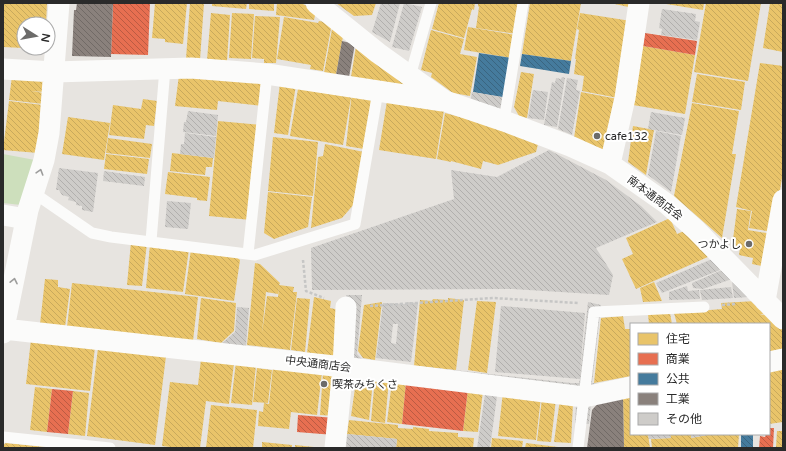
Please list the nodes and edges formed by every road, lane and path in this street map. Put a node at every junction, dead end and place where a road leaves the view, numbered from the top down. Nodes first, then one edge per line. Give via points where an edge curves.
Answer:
1 (59, 3) edge
2 (316, 3) edge
3 (431, 3) edge
4 (523, 3) edge
5 (639, 3) edge
6 (165, 68) junction
7 (3, 69) edge
8 (54, 72) junction
9 (267, 74) junction
10 (410, 76) junction
11 (378, 91) junction
12 (445, 101) junction
13 (504, 121) junction
14 (610, 164) junction
15 (34, 193) junction
16 (783, 200) edge
17 (3, 215) edge
18 (26, 219) junction
19 (151, 241) junction
20 (300, 241) junction
21 (248, 254) junction
22 (765, 301) junction
23 (346, 307) junction
24 (704, 307) dead end
25 (594, 312) junction
26 (783, 319) edge
27 (3, 331) edge
28 (783, 360) edge
29 (770, 362) edge
30 (343, 367) junction
31 (630, 387) edge
32 (584, 396) junction
33 (3, 437) edge
34 (110, 448) edge
35 (335, 448) edge
36 (578, 448) edge

1 - 8 street
2 - 10 street
3 - 10 lane
4 - 13 lane
5 - 14 street via 625,98
6 - 8 street
6 - 9 street
6 - 19 lane
7 - 8 street
15 -> 8 street via 49,133
9 - 11 street
9 - 21 lane
10 - 12 street
11 - 12 street
11 - 20 lane via 355,224
12 - 13 street, 南本通商店会
13 - 14 street, 南本通商店会
14 - 22 street, 南本通商店会 via 667,204
15 - 18 street
15 - 19 lane via 92,233
16 - 22 street
17 - 18 street
27 -> 18 street
19 - 21 lane
20 - 21 lane via 255,255
20 - 23 path via 306,291
22 - 26 street, 南本通商店会
23 - 25 path via 493,298 589,303
23 - 30 street
24 - 25 lane
25 - 32 lane
27 - 30 street, 中央通商店会
28 - 29 street
30 - 32 street, 中央通商店会
30 - 35 street
31 - 32 street, 中央通商店会
32 - 36 lane
33 - 34 lane

